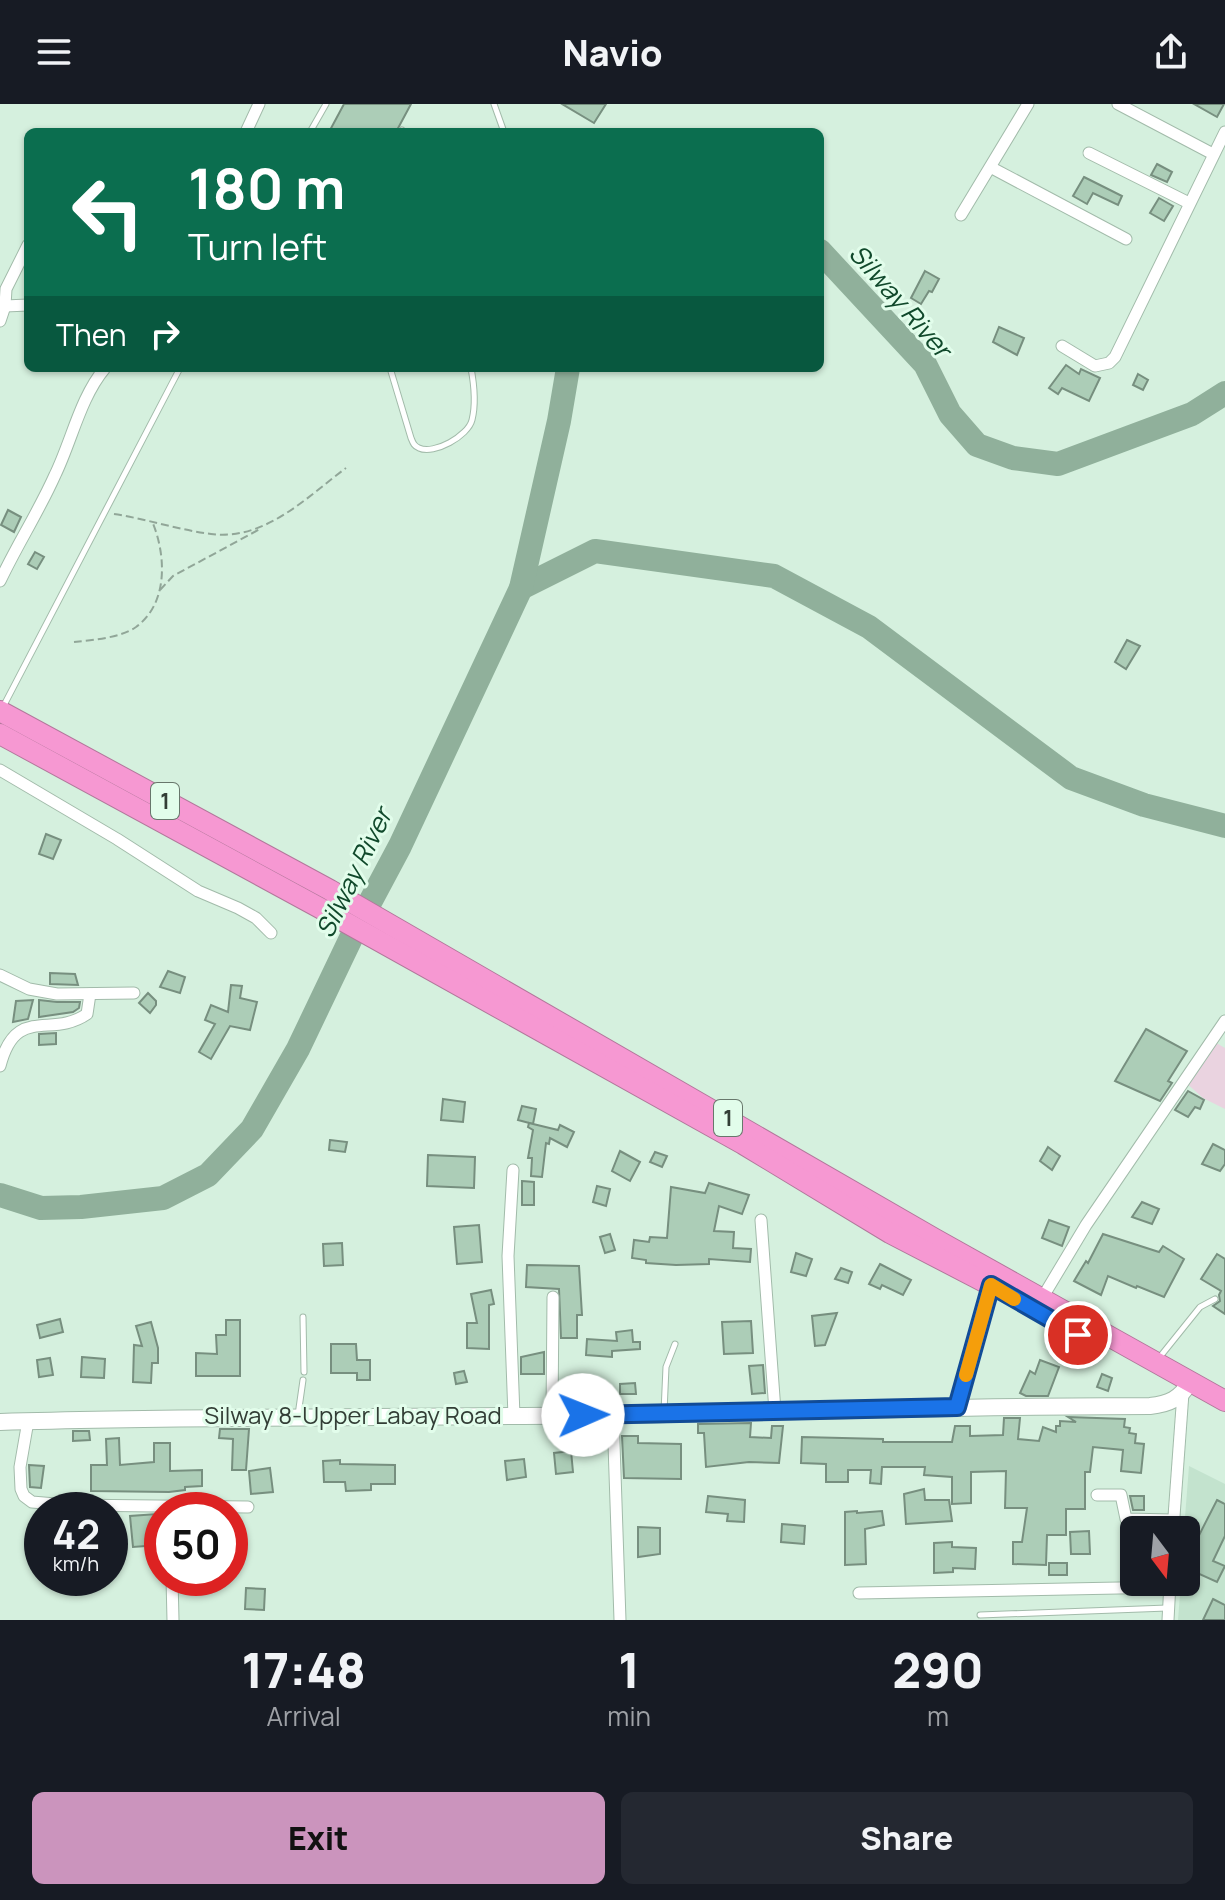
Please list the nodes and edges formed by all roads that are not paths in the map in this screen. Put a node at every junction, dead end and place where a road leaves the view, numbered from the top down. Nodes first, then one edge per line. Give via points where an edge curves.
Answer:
1 (259, 104) edge
2 (326, 104) edge
3 (494, 104) edge
4 (1028, 104) edge
5 (1118, 104) edge
6 (248, 128) edge
7 (312, 128) edge
8 (503, 128) edge
9 (1225, 132) edge
10 (1089, 153) dead end
11 (1213, 154) junction
12 (992, 168) junction
13 (1189, 203) junction
14 (961, 215) dead end
15 (1126, 239) dead end
16 (24, 253) edge
17 (3, 303) edge
18 (24, 305) edge
19 (0, 321) edge
20 (1062, 346) dead end
21 (102, 372) edge
22 (178, 372) edge
23 (391, 372) edge
24 (472, 372) edge
25 (0, 581) edge
26 (0, 711) edge
27 (0, 734) edge
28 (0, 770) edge
29 (325, 899) junction
30 (271, 933) dead end
31 (408, 946) junction
32 (0, 975) edge
33 (134, 993) dead end
34 (90, 994) junction
35 (1225, 1021) edge
36 (0, 1066) edge
37 (513, 1170) dead end
38 (761, 1220) dead end
39 (991, 1285) junction
40 (553, 1297) dead end
41 (1215, 1299) dead end
42 (1041, 1300) junction
43 (303, 1317) dead end
44 (675, 1344) dead end
45 (1155, 1363) junction
46 (304, 1372) dead end
47 (303, 1380) dead end
48 (1186, 1387) junction
49 (1224, 1402) edge
50 (957, 1407) junction
51 (775, 1411) junction
52 (664, 1413) junction
53 (552, 1415) junction
54 (613, 1415) junction
55 (297, 1416) junction
56 (514, 1416) junction
57 (28, 1421) junction
58 (0, 1422) edge
59 (1097, 1495) dead end
60 (144, 1507) edge
61 (1125, 1516) edge
62 (1174, 1516) edge
63 (1120, 1586) edge
64 (859, 1593) dead end
65 (172, 1596) edge
66 (1168, 1614) edge
67 (980, 1615) dead end
68 (173, 1620) edge
69 (620, 1620) edge

1 - 6 street
2 - 7 lane
3 - 8 lane
4 - 12 street
5 - 11 street
9 - 11 street
10 - 13 street
11 - 13 street
12 - 14 street
12 - 15 street
13 - 20 street via 1115,357 1095,366
16 - 17 street
17 - 18 street
17 - 19 street
21 - 25 street via 86,393 54,479
22 - 26 lane
23 - 24 lane via 411,438 422,450 465,433 472,420
26 - 29 highway, 1
27 - 29 highway, 1
28 - 30 street via 198,891 256,918
29 - 31 highway, 1
31 - 39 highway, 1 via 890,1233
31 - 42 highway, 1
32 - 34 street via 29,989
33 - 34 street
34 - 36 street via 87,1014 81,1018 18,1032
35 - 42 street
37 - 56 street via 508,1256
38 - 51 street
39 - 48 highway, 1
39 - 50 street
40 - 53 street
41 - 45 lane via 1200,1307
42 - 45 highway, 1
43 - 46 lane
44 - 52 lane via 666,1367
45 - 48 highway, 1
47 - 55 lane
48 - 49 highway, 1
48 - 50 main road, Silway 8-Upper Labay Road via 1168,1403 1150,1406
48 - 62 street
50 - 51 main road, Silway 8-Upper Labay Road
51 - 52 main road, Silway 8-Upper Labay Road
52 - 54 main road, Silway 8-Upper Labay Road
53 - 54 main road, Silway 8-Upper Labay Road
53 - 56 main road, Silway 8-Upper Labay Road
54 - 69 street
55 - 56 main road, Silway 8-Upper Labay Road
55 - 57 main road, Silway 8-Upper Labay Road
57 - 58 main road, Silway 8-Upper Labay Road
57 - 60 street via 21,1489 32,1502
59 - 61 street via 1121,1495
63 - 64 street
65 - 68 street
66 - 67 lane

